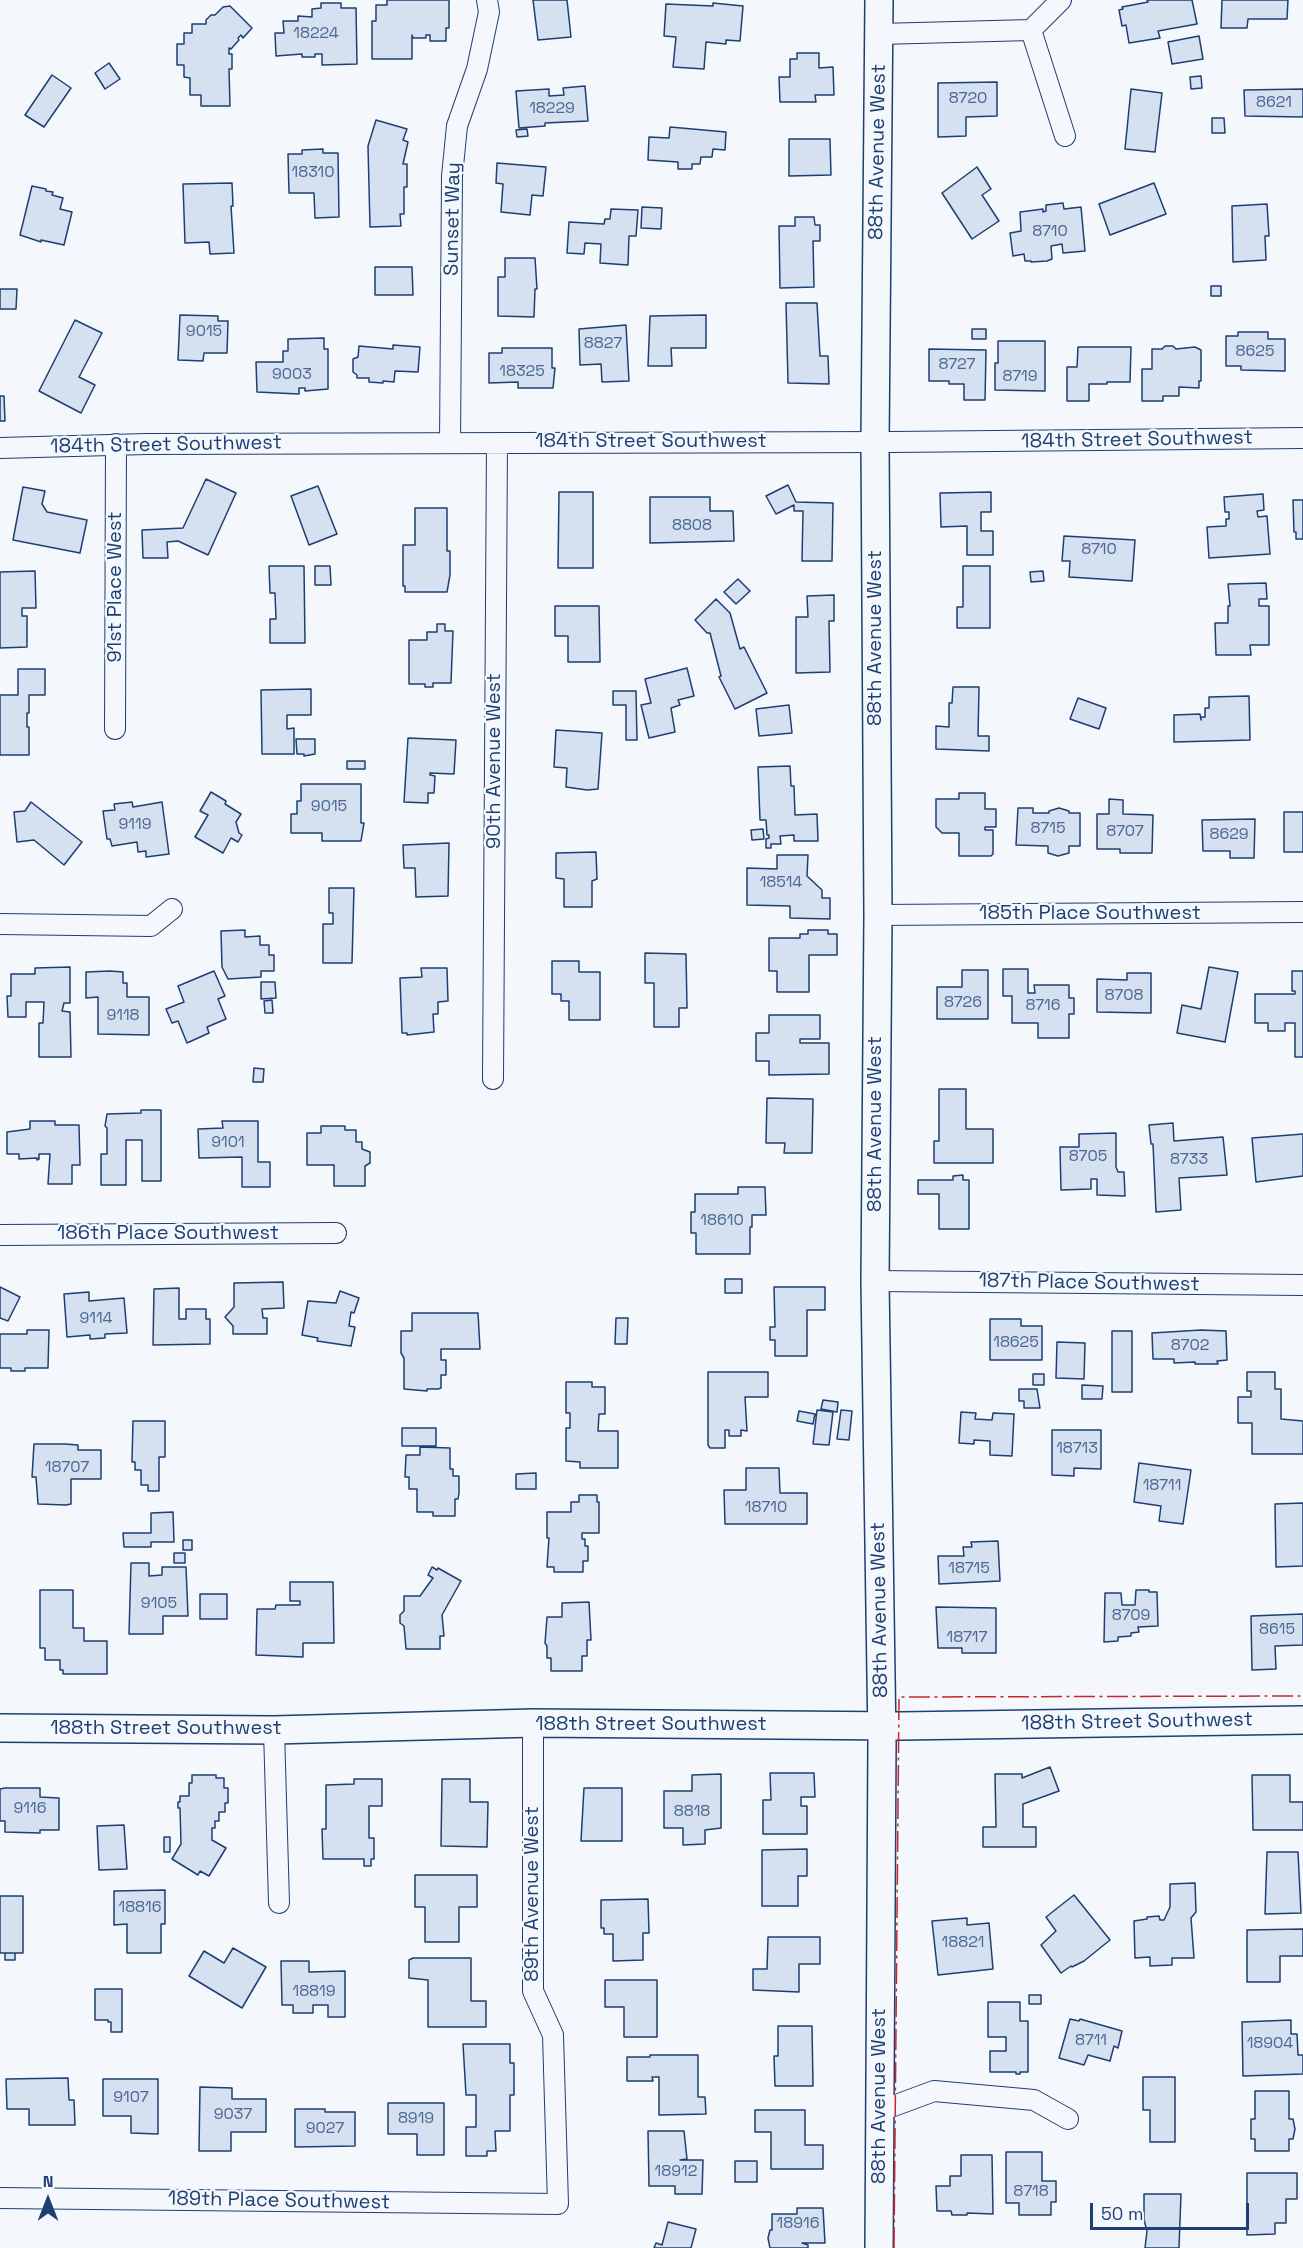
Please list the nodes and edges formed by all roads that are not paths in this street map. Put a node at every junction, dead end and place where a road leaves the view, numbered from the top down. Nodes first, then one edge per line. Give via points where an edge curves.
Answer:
1 (487, 0) edge
2 (879, 0) edge
3 (1061, 0) edge
4 (1031, 30) junction
5 (879, 34) junction
6 (1065, 136) dead end
7 (1303, 438) edge
8 (450, 442) junction
9 (497, 442) junction
10 (875, 442) junction
11 (116, 444) junction
12 (0, 448) edge
13 (115, 729) dead end
14 (172, 909) dead end
15 (1303, 912) edge
16 (878, 915) junction
17 (0, 924) edge
18 (493, 1078) dead end
19 (336, 1233) dead end
20 (0, 1235) edge
21 (875, 1281) junction
22 (1303, 1285) edge
23 (1303, 1720) edge
24 (533, 1724) junction
25 (882, 1726) junction
26 (0, 1728) edge
27 (274, 1731) junction
28 (279, 1903) dead end
29 (880, 2111) junction
30 (1068, 2119) dead end
31 (0, 2198) edge
32 (558, 2204) joint
33 (879, 2248) edge

1 - 8 street, Sunset Way via 489,12 477,69 457,126 452,177
2 - 5 street, 88th Avenue West
3 - 4 street
4 - 5 street
4 - 6 street
5 - 10 street, 88th Avenue West
7 - 10 street, 184th Street Southwest
8 - 9 street, 184th Street Southwest
8 - 11 street, 184th Street Southwest
9 - 10 street, 184th Street Southwest
9 - 18 street, 90th Avenue West
10 - 16 street, 88th Avenue West
11 - 12 street, 184th Street Southwest
11 - 13 street, 91st Place West
14 - 17 street via 151,926
15 - 16 street, 185th Place Southwest
16 - 21 street, 88th Avenue West
19 - 20 street, 186th Place Southwest
21 - 22 street, 187th Place Southwest
21 - 25 street, 88th Avenue West
23 - 25 street, 188th Street Southwest
24 - 25 street, 188th Street Southwest
24 - 27 street, 188th Street Southwest
24 - 32 street, 89th Avenue West via 533,1990 553,2035
25 - 29 street, 88th Avenue West
26 - 27 street, 188th Street Southwest
27 - 28 street
29 - 30 street via 934,2091 1034,2100
29 - 33 street, 88th Avenue West
31 - 32 street, 189th Place Southwest

